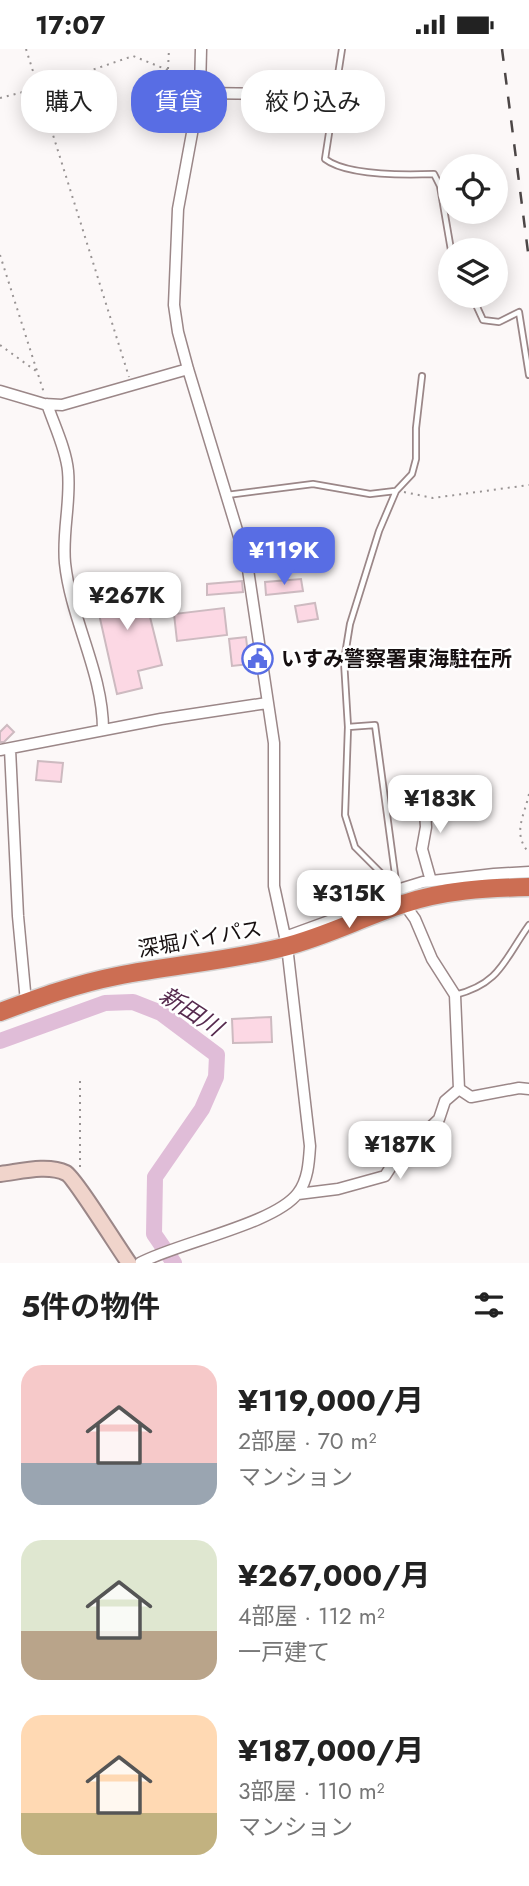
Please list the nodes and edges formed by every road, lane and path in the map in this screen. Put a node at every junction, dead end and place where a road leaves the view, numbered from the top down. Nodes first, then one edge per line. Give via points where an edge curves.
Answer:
1 (26, 49) edge
2 (169, 49) edge
3 (201, 49) edge
4 (342, 49) edge
5 (33, 70) edge
6 (92, 70) edge
7 (168, 70) joint
8 (200, 70) edge
9 (21, 93) edge
10 (0, 99) edge
11 (53, 133) edge
12 (192, 133) edge
13 (449, 238) edge
14 (0, 255) edge
15 (478, 308) edge
16 (0, 345) edge
17 (188, 369) junction
18 (38, 372) junction
19 (529, 375) edge
20 (422, 376) dead end
21 (132, 385) junction
22 (0, 391) edge
23 (47, 404) junction
24 (529, 485) edge
25 (396, 491) junction
26 (228, 495) junction
27 (267, 702) junction
28 (348, 727) junction
29 (103, 730) junction
30 (5, 750) edge
31 (529, 795) edge
32 (424, 796) dead end
33 (529, 853) edge
34 (529, 872) edge
35 (431, 881) junction
36 (529, 887) edge
37 (400, 897) junction
38 (529, 925) edge
39 (286, 941) junction
40 (455, 995) junction
41 (26, 1002) junction
42 (0, 1012) edge
43 (80, 1081) dead end
44 (459, 1089) junction
45 (529, 1089) edge
46 (0, 1174) edge
47 (76, 1185) junction
48 (298, 1194) junction
49 (145, 1260) edge
50 (129, 1263) edge

1 - 5 path
2 - 7 path
3 - 8 street
4 - 13 lane via 325,159 334,166 396,175 434,174
6 - 7 path via 133,56
9 - 10 path
11 - 21 path
12 - 17 street via 178,209 174,305
14 - 18 path
15 - 19 lane via 483,320 499,322 519,312
16 - 18 path
17 - 21 street
17 - 26 street
18 - 23 path
20 - 25 lane via 416,459 412,474
21 - 23 street via 62,405
22 - 23 street
23 - 29 street via 68,468 65,562 97,679
24 - 25 path via 433,498
25 - 26 lane via 370,494 313,484
25 - 28 lane via 350,624 344,661
26 - 27 street via 247,563
27 - 29 street
27 - 39 street via 274,743 274,886
28 - 37 lane via 345,815 355,848
28 - 37 lane via 375,725
29 - 30 street
30 - 41 street
31 - 33 path via 519,834
32 - 35 street via 422,849
34 - 35 street
35 - 37 street
36 - 37 highway, 深堀バイパス
37 - 39 highway, 深堀バイパス via 316,938
37 - 40 street
38 - 40 lane via 494,978
39 - 41 highway, 深堀バイパス via 242,957 118,976
39 - 48 street via 310,1146
40 - 44 street
41 - 42 highway, 深堀バイパス
43 - 47 path
44 - 45 street via 471,1097
44 - 48 street via 445,1101 439,1119 394,1161 385,1176
46 - 47 street via 57,1170
47 - 50 street
48 - 49 street via 259,1219

